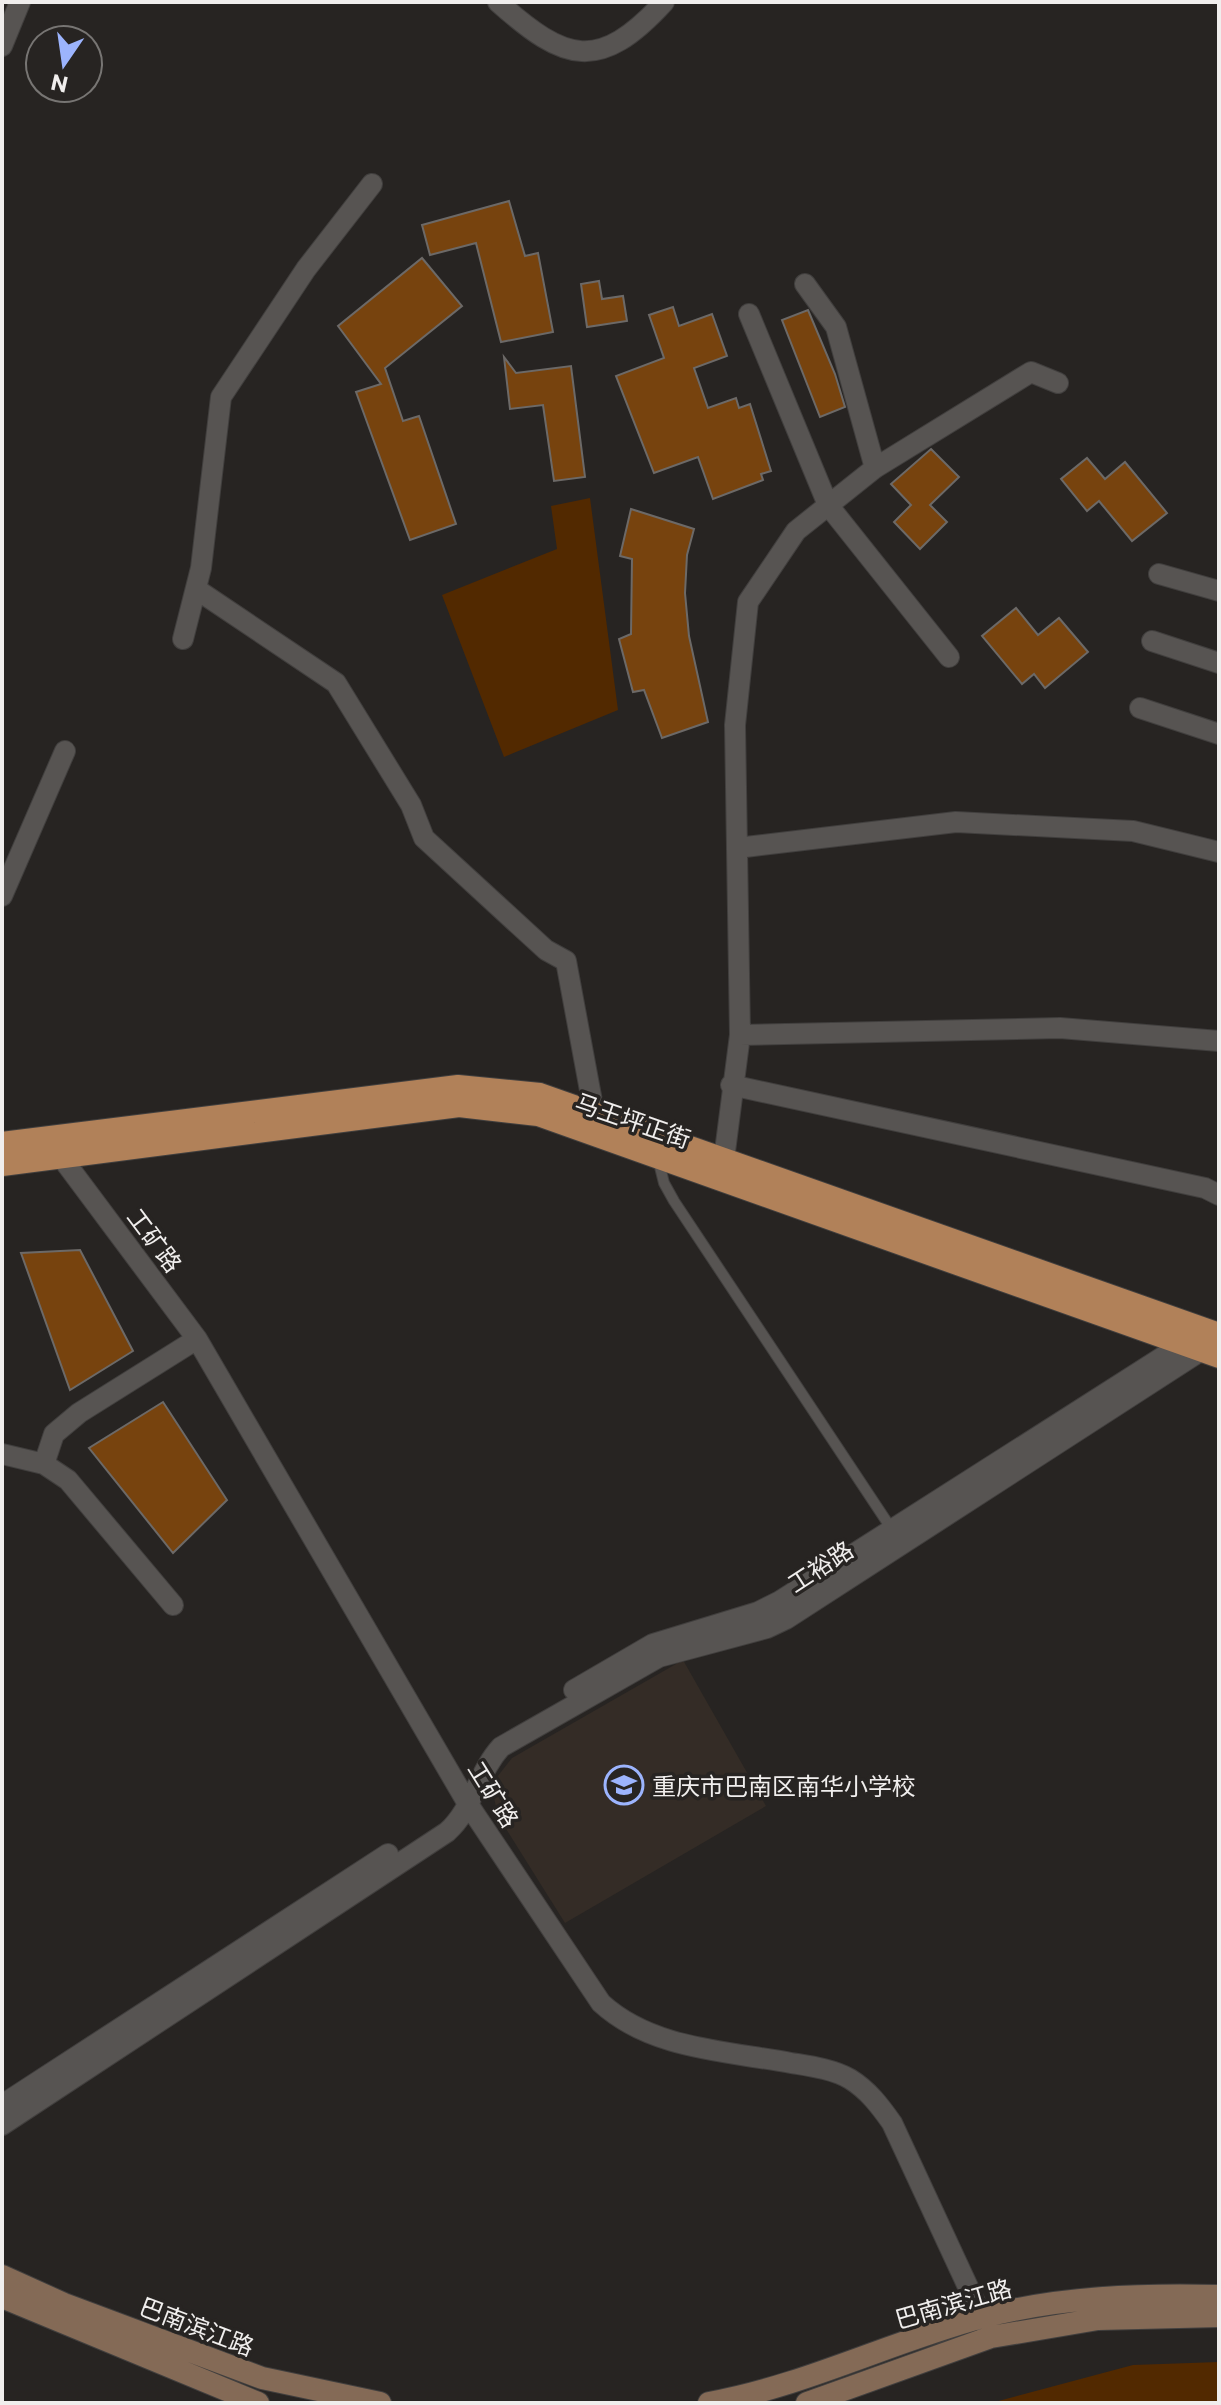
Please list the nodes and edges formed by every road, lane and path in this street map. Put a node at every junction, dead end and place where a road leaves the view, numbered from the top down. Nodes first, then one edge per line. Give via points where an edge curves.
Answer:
1 (20, 2) edge
2 (498, 2) edge
3 (664, 2) edge
4 (2, 46) edge
5 (372, 184) dead end
6 (805, 284) dead end
7 (749, 314) dead end
8 (1058, 383) dead end
9 (875, 468) junction
10 (828, 505) junction
11 (1159, 574) dead end
12 (196, 589) junction
13 (1219, 591) edge
14 (183, 639) dead end
15 (1152, 641) dead end
16 (949, 657) dead end
17 (1219, 663) edge
18 (1140, 708) dead end
19 (1219, 734) edge
20 (65, 751) dead end
21 (737, 848) junction
22 (1219, 852) edge
23 (2, 896) edge
24 (740, 1035) junction
25 (1219, 1041) edge
26 (731, 1085) junction
27 (594, 1112) junction
28 (47, 1137) junction
29 (2, 1143) edge
30 (658, 1156) junction
31 (61, 1157) junction
32 (724, 1159) junction
33 (2, 1165) edge
34 (1219, 1195) edge
35 (1219, 1334) edge
36 (197, 1339) junction
37 (1201, 1350) edge
38 (2, 1454) edge
39 (44, 1464) junction
40 (891, 1528) junction
41 (173, 1605) dead end
42 (464, 1797) junction
43 (2, 2105) edge
44 (2, 2125) edge
45 (2, 2276) edge
46 (1219, 2296) edge
47 (2, 2297) edge
48 (1219, 2316) edge
49 (986, 2327) junction
50 (258, 2403) edge
51 (380, 2403) edge
52 (709, 2403) edge
53 (807, 2403) edge

1 - 4 street
2 - 3 street via 535,35 573,51 620,43
5 - 12 street via 306,269 221,397
6 - 9 street via 836,327
7 - 10 street
8 - 9 street via 1031,372
9 - 10 street
10 - 16 street
10 - 21 street via 796,531 748,602 735,725
11 - 13 street
12 - 14 street
12 - 27 street via 336,683 411,805 424,838 546,950 566,961
15 - 17 street
18 - 19 street
20 - 23 street
21 - 22 street via 956,822 1133,831
21 - 24 street
24 - 25 street via 1060,1028
24 - 26 street
26 - 32 street
26 - 34 street
27 - 28 main road, 马王坪正街 via 540,1094 458,1086
27 - 32 main road, 马王坪正街
28 - 29 main road, 马王坪正街
28 - 31 street, 工矿路
30 - 31 main road, 马王坪正街 via 538,1115 459,1106
30 - 37 main road, 马王坪正街
30 - 40 lane via 674,1201
31 - 33 main road, 马王坪正街
31 - 36 street, 工矿路
32 - 35 main road, 马王坪正街
36 - 39 street via 79,1413 54,1434
36 - 42 street, 工矿路
37 - 40 street, 工裕路
37 - 42 street, 工裕路 via 786,1619 659,1657 501,1747
38 - 39 street
39 - 41 street via 68,1480
40 - 42 street, 工裕路 via 769,1606 653,1644 494,1736 480,1752
42 - 43 street via 443,1819
42 - 44 street via 447,1832
42 - 49 street, 工矿路 via 601,2003 622,2022 649,2035 848,2078 876,2100 892,2123
45 - 51 main road, 巴南滨江路 via 262,2378
46 - 49 main road, 巴南滨江路 via 1098,2299
47 - 50 main road, 巴南滨江路
48 - 49 main road, 巴南滨江路
49 - 52 main road, 巴南滨江路 via 757,2395
49 - 53 main road, 巴南滨江路

